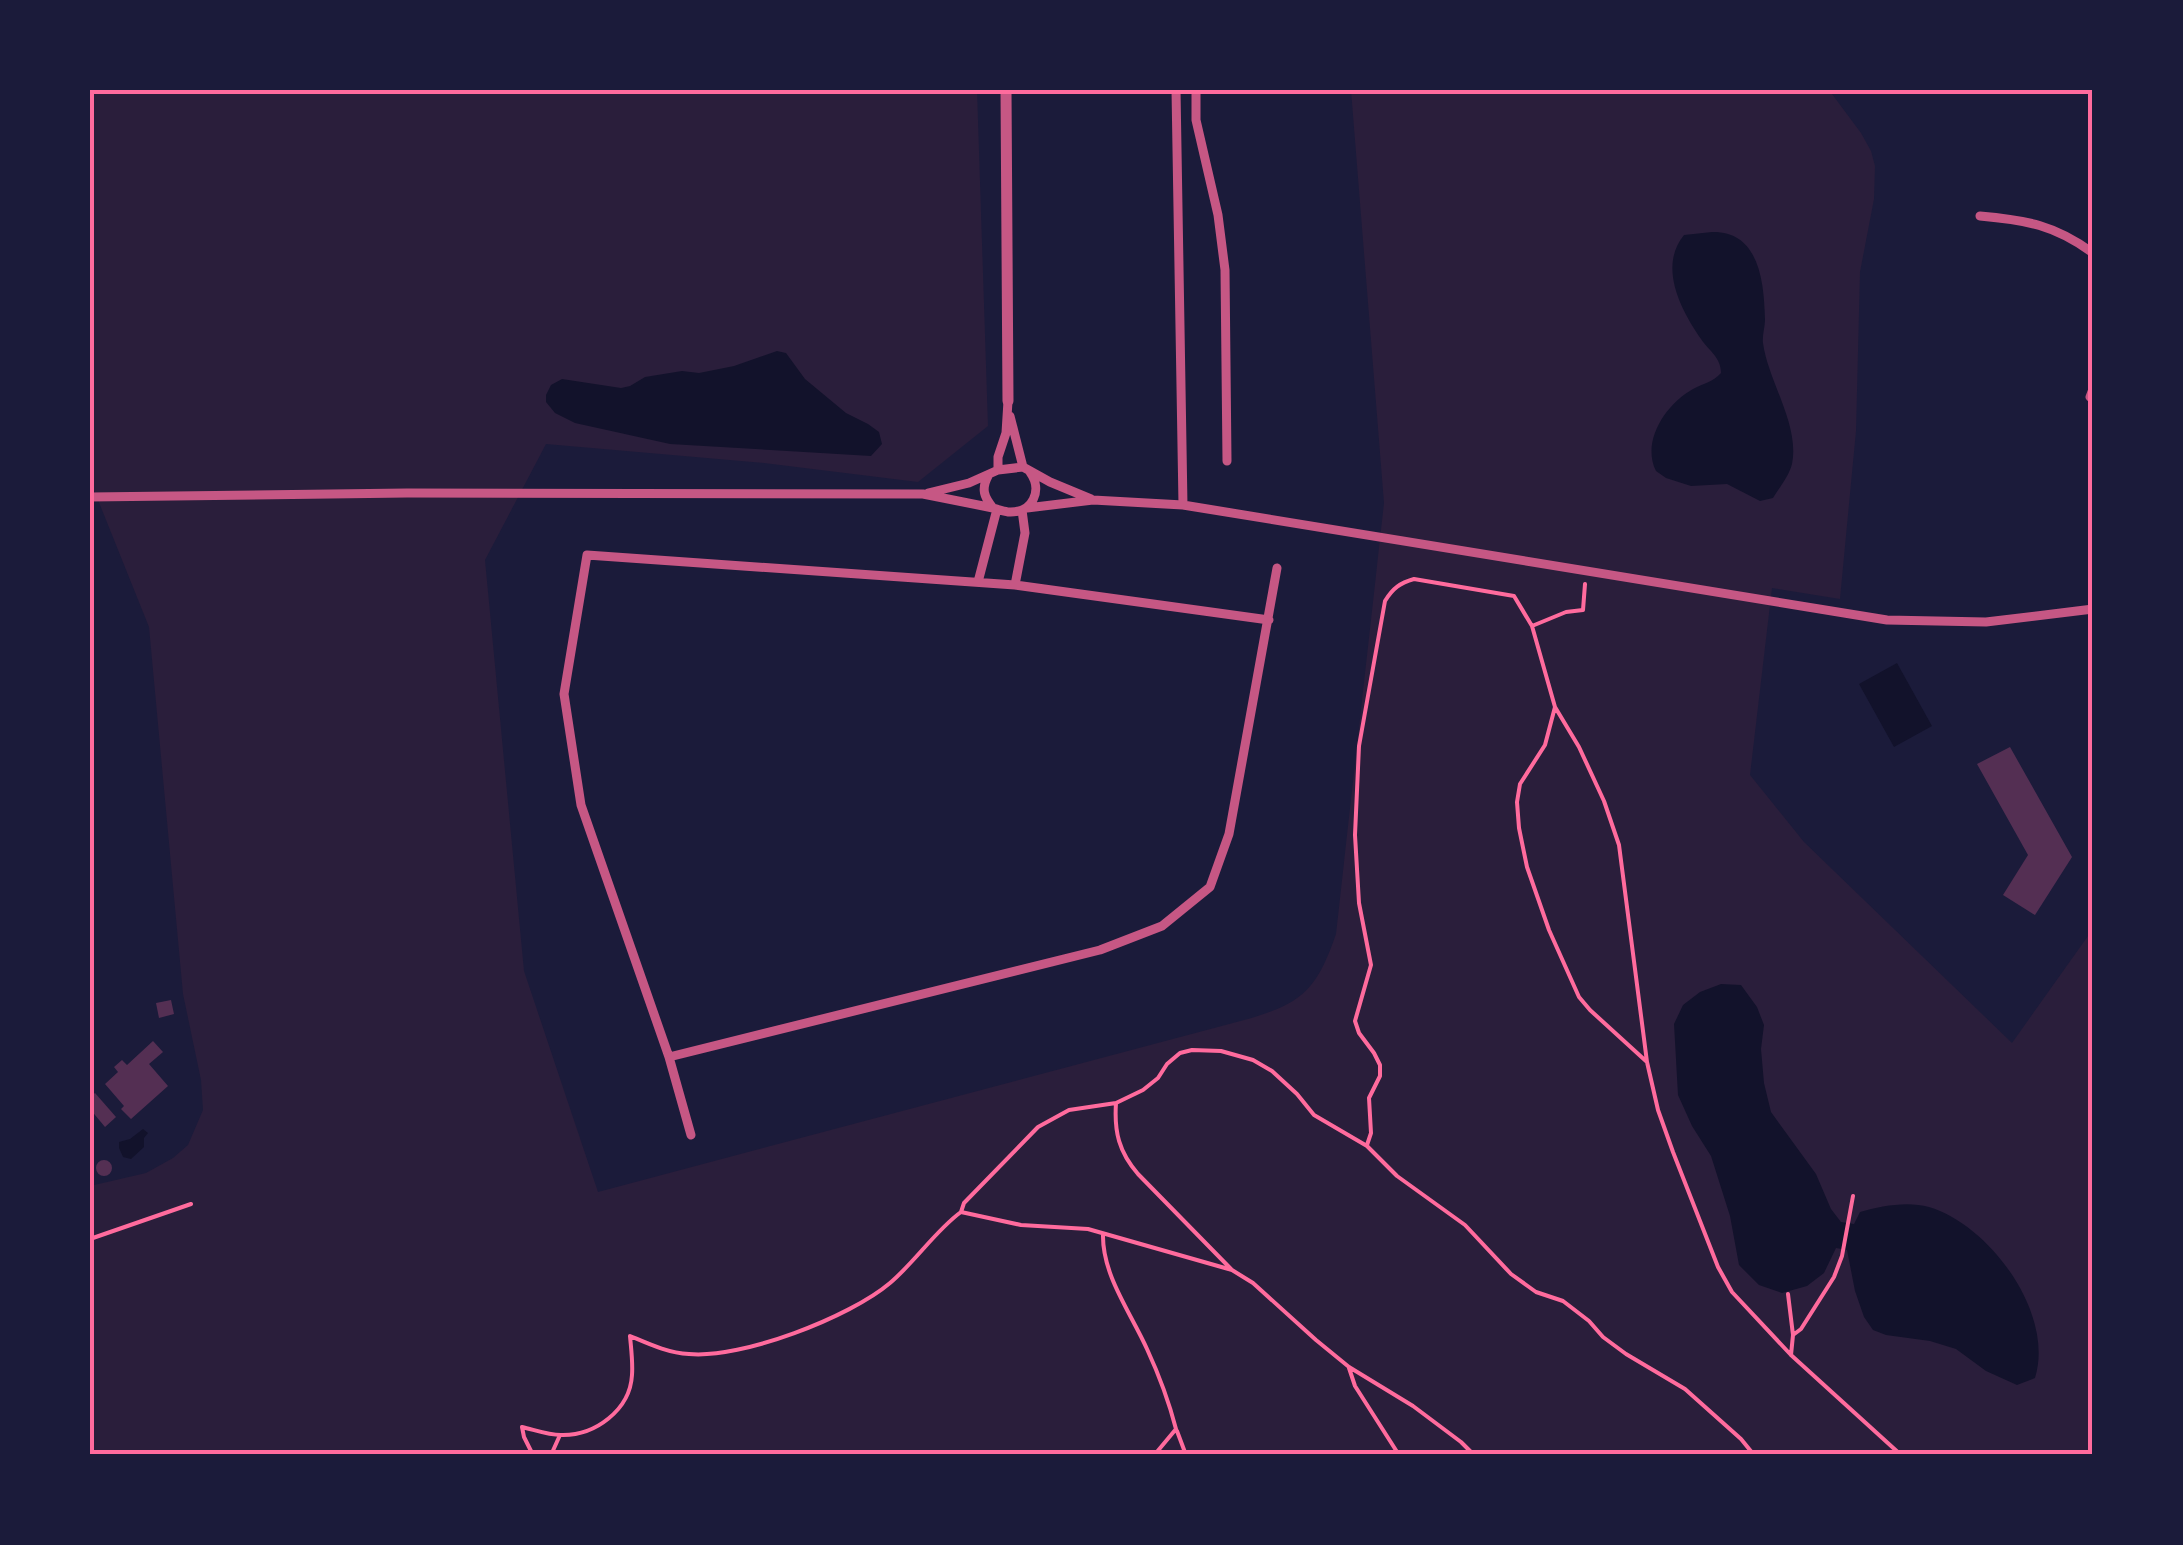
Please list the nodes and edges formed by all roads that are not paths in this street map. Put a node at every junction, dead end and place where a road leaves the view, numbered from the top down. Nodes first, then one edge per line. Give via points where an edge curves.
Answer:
1 (1006, 90) edge
2 (1176, 90) edge
3 (1196, 90) edge
4 (1980, 216) dead end
5 (2093, 254) edge
6 (1008, 402) junction
7 (1227, 461) dead end
8 (1026, 469) junction
9 (998, 470) junction
10 (988, 476) junction
11 (923, 494) junction
12 (90, 497) edge
13 (1093, 500) junction
14 (1183, 505) junction
15 (995, 509) junction
16 (1025, 509) junction
17 (1277, 568) dead end
18 (978, 582) junction
19 (1015, 585) junction
20 (2093, 608) edge
21 (1269, 620) junction
22 (669, 1057) junction
23 (691, 1135) dead end

1 - 6 street
2 - 14 street
3 - 7 street via 1225,270
4 - 5 street via 2025,220
6 - 8 street
6 - 9 street
8 - 9 street
8 - 13 street
8 - 16 street via 1037,491
9 - 10 street
10 - 11 street
10 - 15 street via 983,485
11 - 12 street
11 - 15 street
13 - 14 street
13 - 16 street
14 - 20 street via 1887,620 1986,622
15 - 16 street
15 - 18 street
16 - 19 street
17 - 21 street
18 - 19 street
18 - 22 street via 587,555 564,694 581,805
19 - 21 street
21 - 22 street via 1229,834 1210,887 1162,926 1100,950
22 - 23 street

